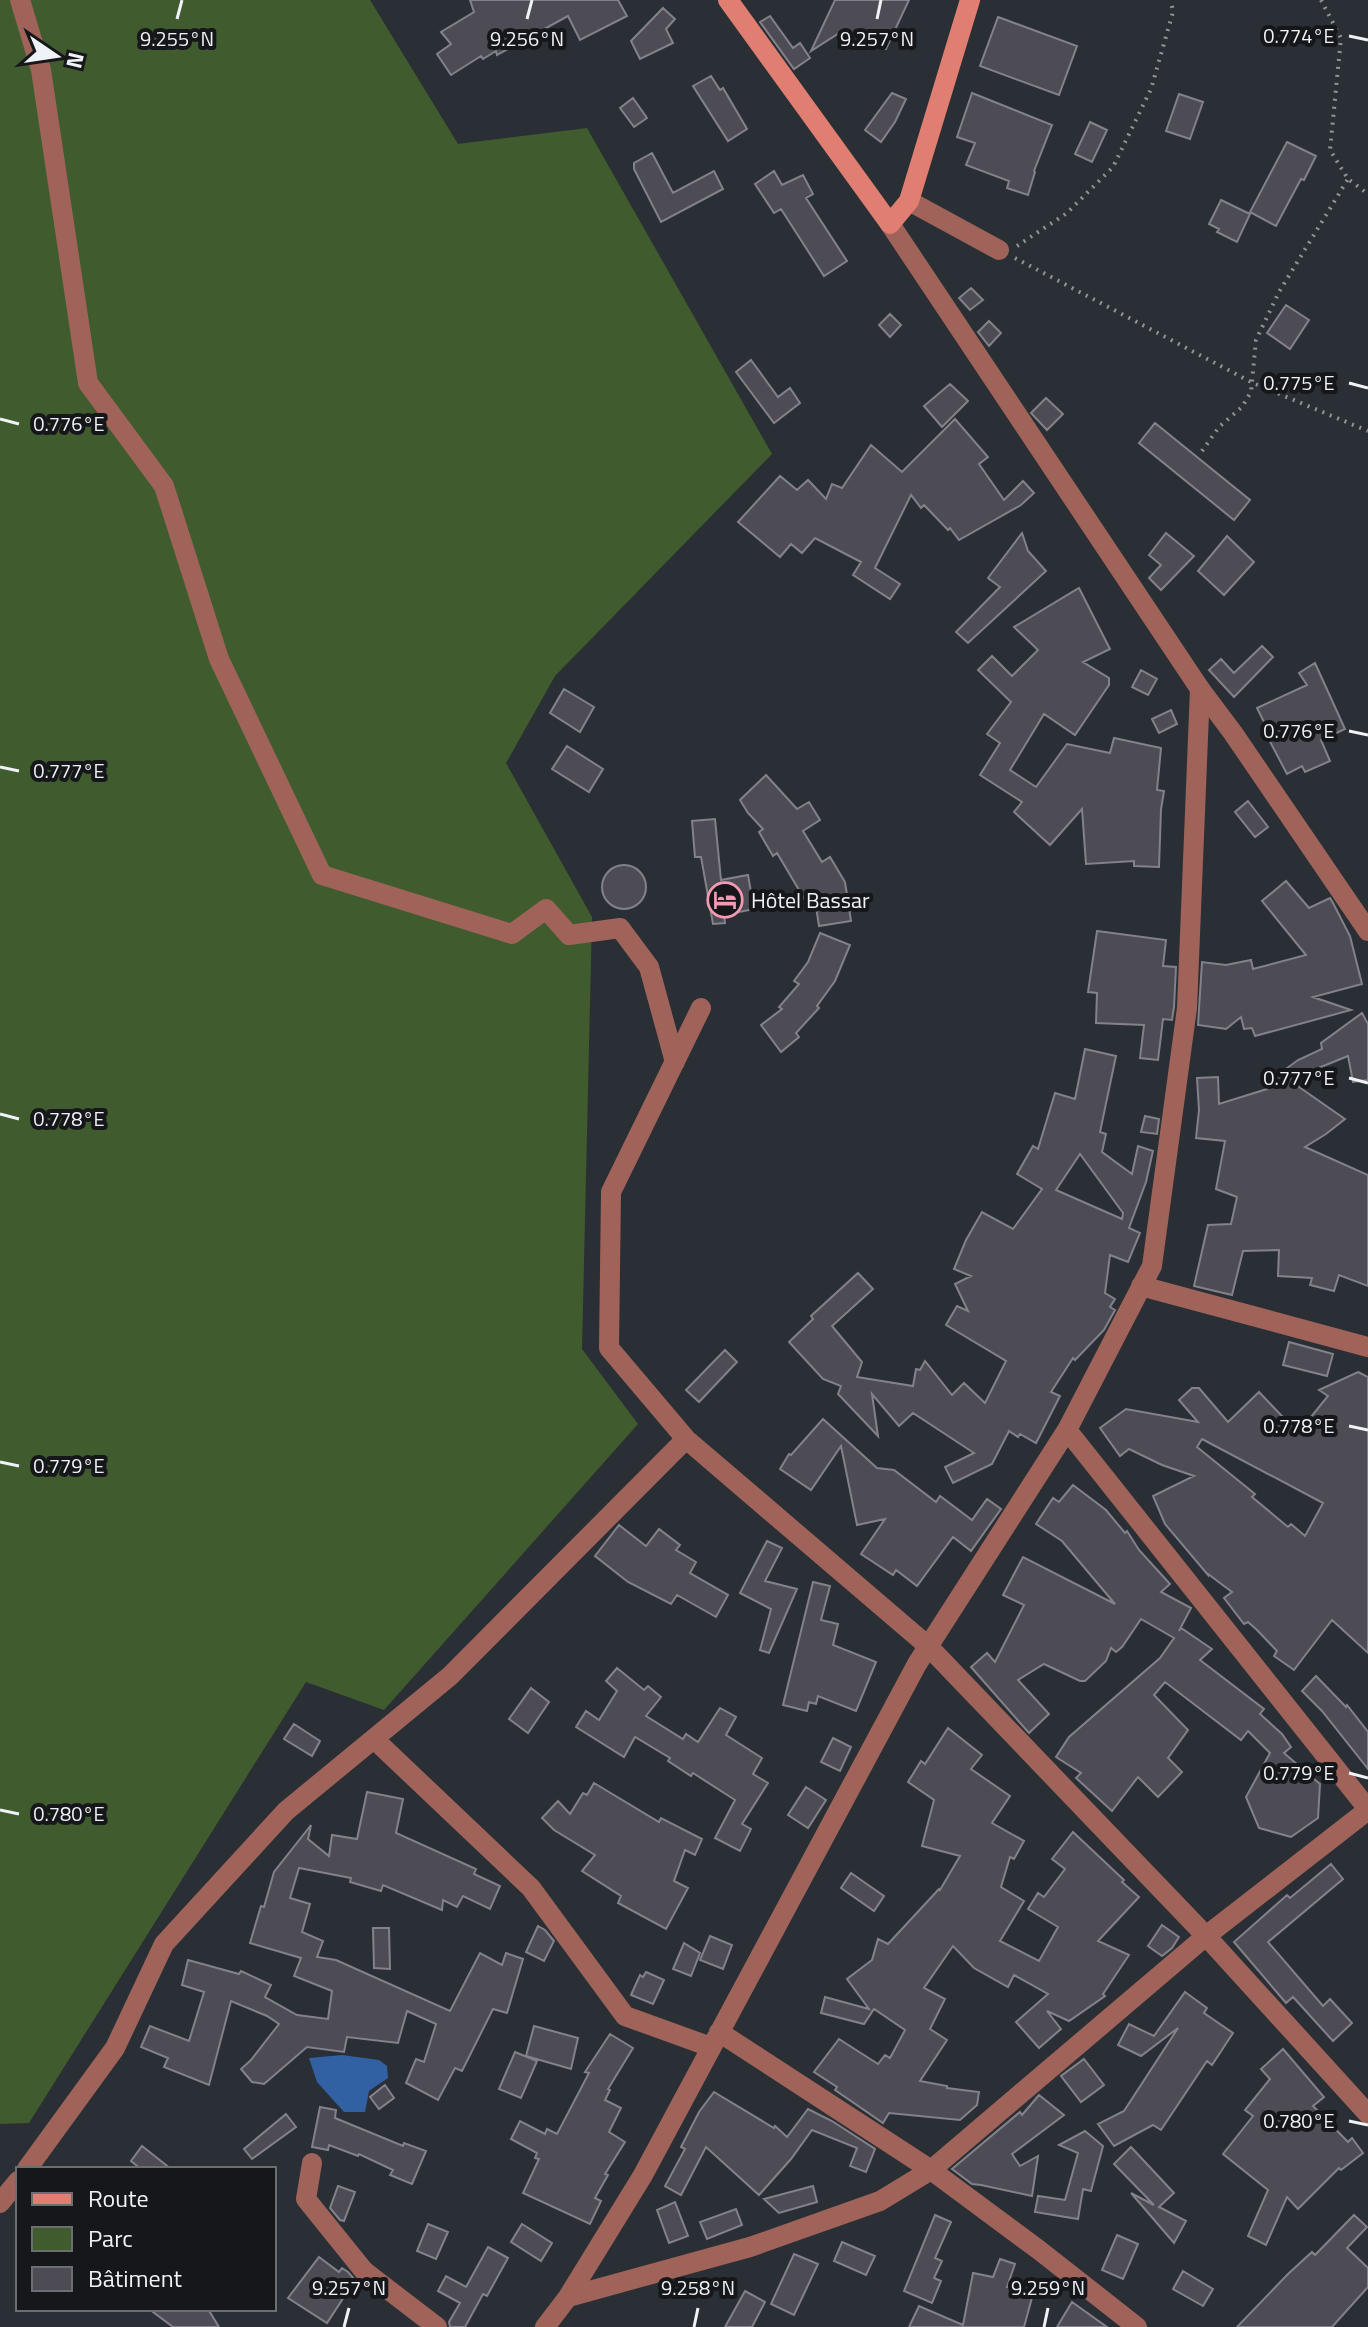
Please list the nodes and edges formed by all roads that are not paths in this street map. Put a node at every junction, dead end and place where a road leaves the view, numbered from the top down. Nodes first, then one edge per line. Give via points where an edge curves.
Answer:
1 (20, 0) edge
2 (728, 0) edge
3 (970, 0) edge
4 (909, 201) junction
5 (890, 224) junction
6 (999, 250) road end
7 (1200, 689) junction
8 (1367, 927) edge
9 (701, 1008) dead end
10 (675, 1062) junction
11 (1141, 1286) junction
12 (1368, 1347) edge
13 (1067, 1430) junction
14 (686, 1439) junction
15 (928, 1646) junction
16 (374, 1739) junction
17 (1368, 1810) edge
18 (1206, 1936) junction
19 (715, 2039) junction
20 (1368, 2114) edge
21 (312, 2163) dead end
22 (28, 2167) edge
23 (931, 2170) junction
24 (16, 2183) edge
25 (0, 2203) edge
26 (568, 2297) junction
27 (437, 2327) edge
28 (545, 2327) edge
29 (1137, 2327) edge

1 - 10 street via 41,70 88,383 164,486 219,659 322,875 512,934 546,909 569,935 620,928 649,967
2 - 5 main road
3 - 4 main road
4 - 5 main road
4 - 6 street
5 - 7 street
7 - 8 street
7 - 11 street via 1187,1008 1152,1266
9 - 10 street
10 - 14 street via 611,1192 609,1348
11 - 12 street
11 - 13 street
13 - 15 street
13 - 17 street
14 - 15 street
14 - 16 street via 450,1676
15 - 18 street
15 - 19 street
16 - 19 street via 531,1888 625,2016
16 - 22 street via 286,1811 164,1944 115,2048
17 - 18 street
18 - 20 street
18 - 23 street
19 - 23 street
19 - 26 street via 643,2175
21 - 27 street via 306,2199 364,2271
23 - 26 street via 880,2201 750,2247
23 - 29 street
24 - 25 street
26 - 28 street

